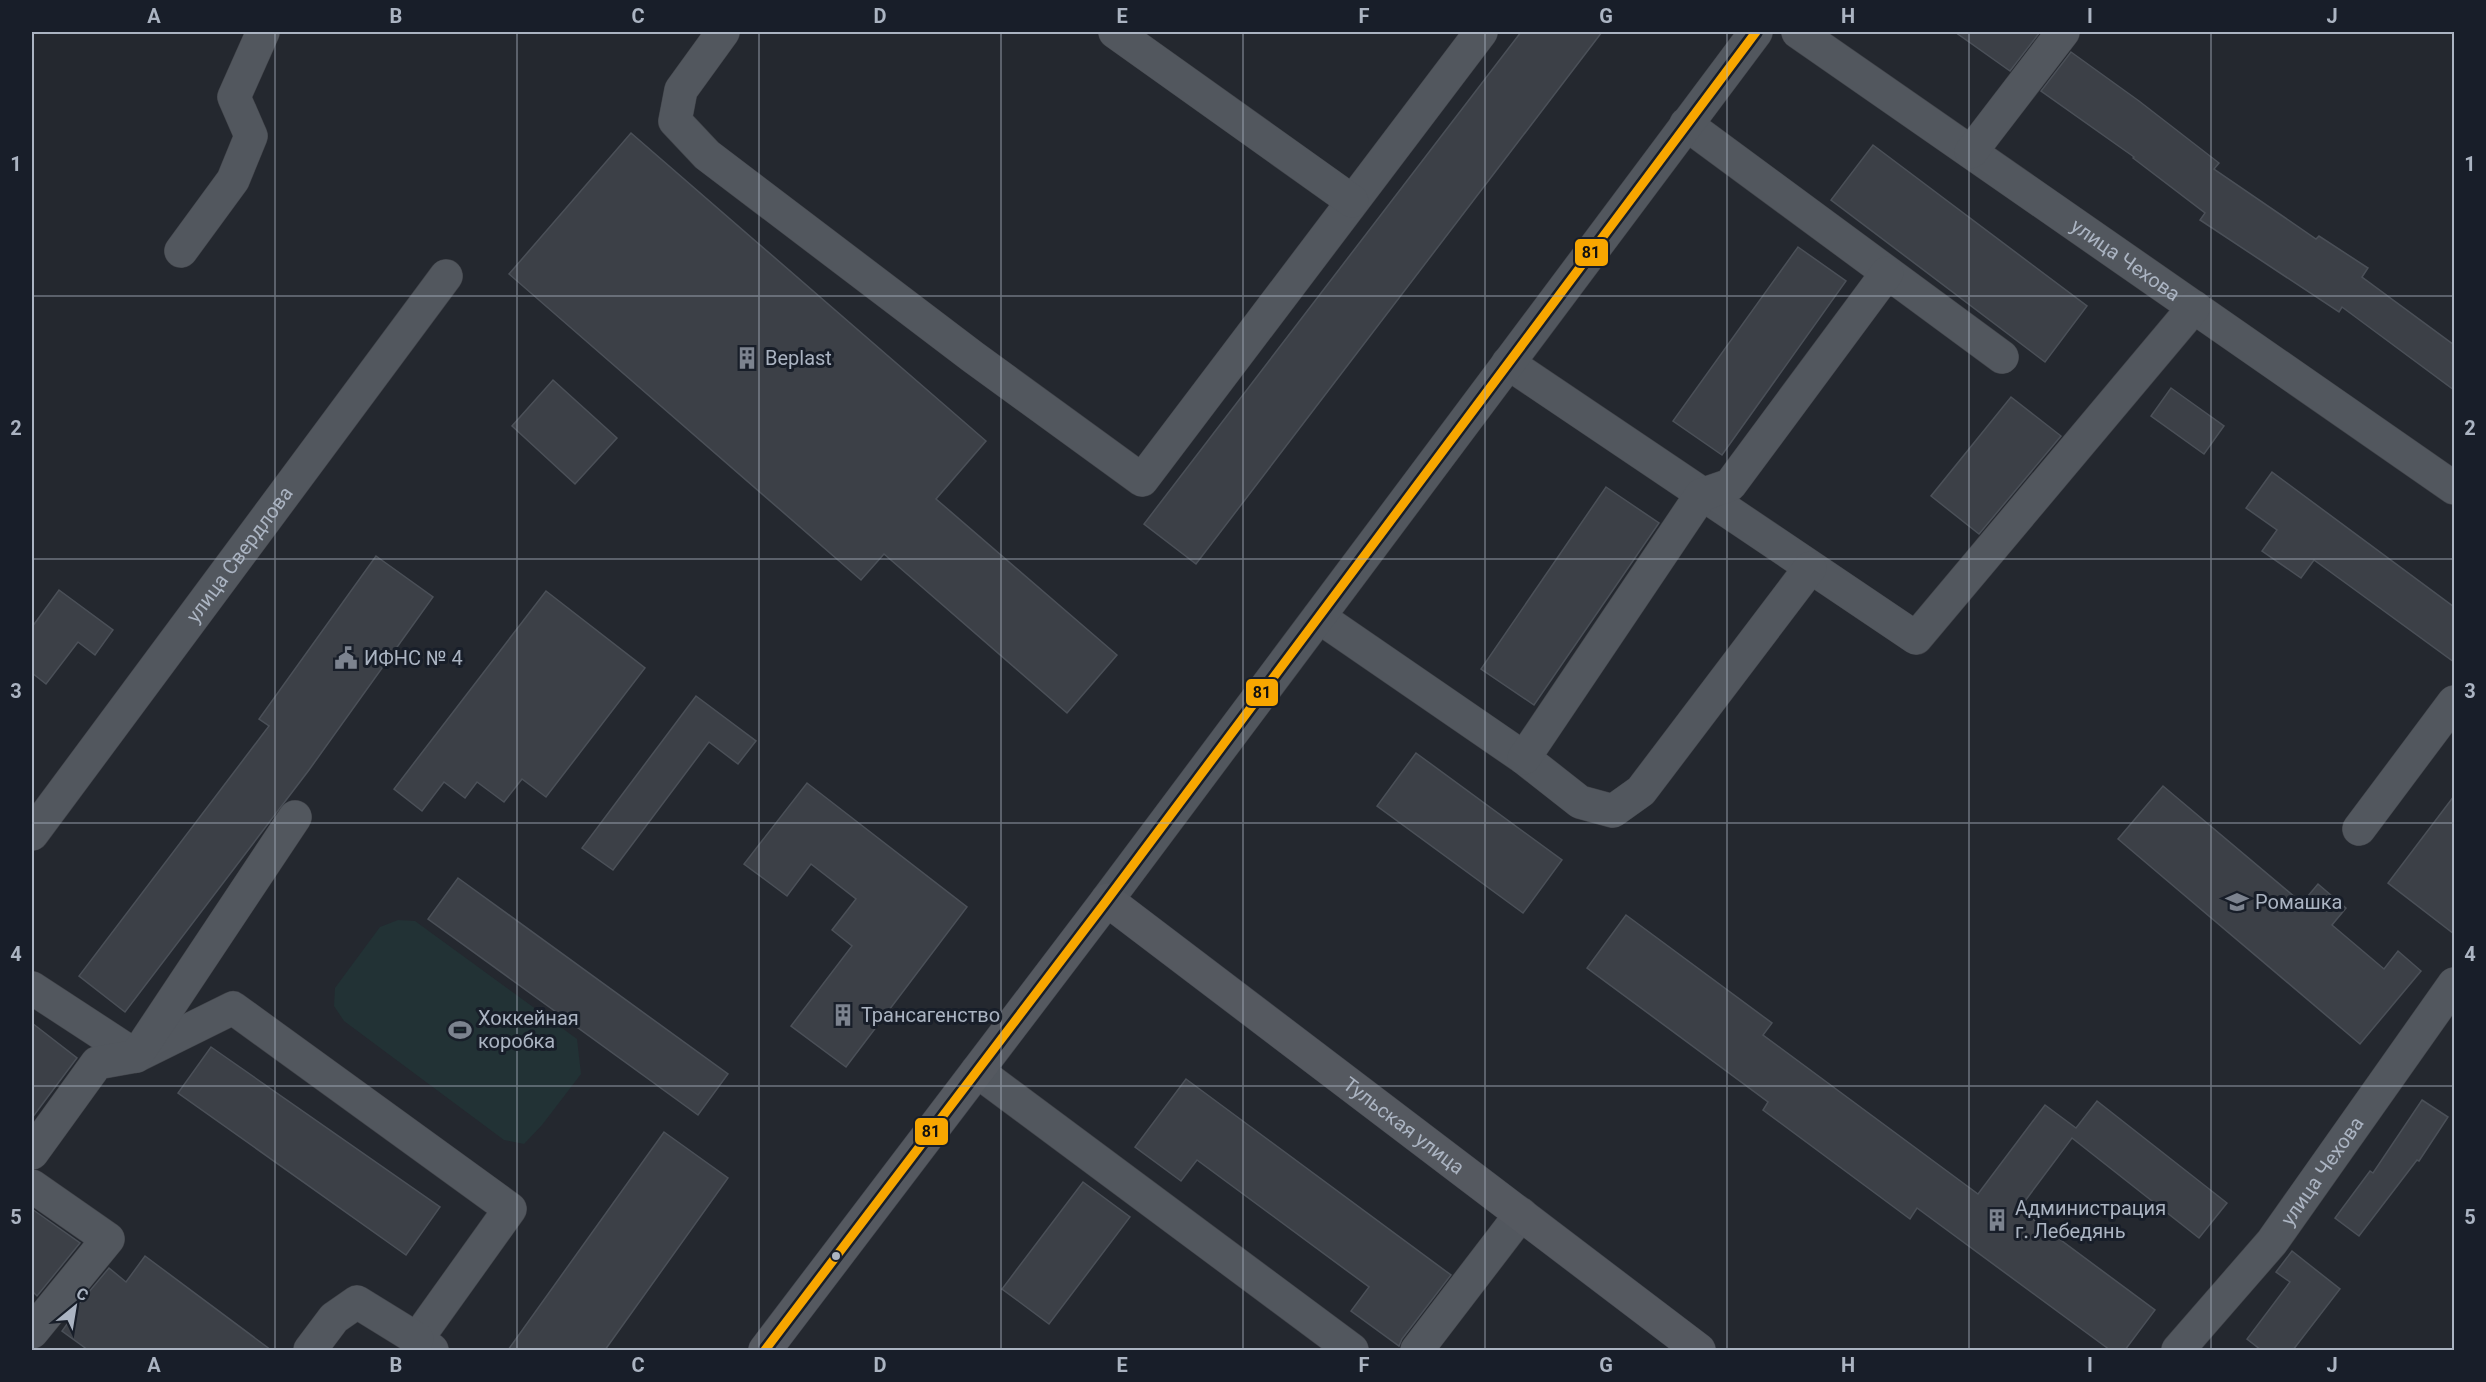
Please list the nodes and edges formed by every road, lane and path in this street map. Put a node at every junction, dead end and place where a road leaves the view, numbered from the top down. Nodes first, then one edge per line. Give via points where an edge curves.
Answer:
1 (263, 32) edge
2 (723, 32) edge
3 (1115, 32) edge
4 (1481, 32) edge
5 (1756, 32) edge
6 (1798, 32) edge
7 (2063, 32) edge
8 (1686, 124) junction
9 (1971, 152) junction
10 (1352, 201) junction
11 (181, 251) dead end
12 (1887, 273) junction
13 (446, 276) dead end
14 (2194, 307) junction
15 (2002, 357) dead end
16 (1508, 363) junction
17 (2454, 488) edge
18 (1701, 495) junction
19 (1810, 568) junction
20 (1319, 617) junction
21 (2454, 702) edge
22 (1524, 758) junction
23 (295, 817) dead end
24 (2359, 829) dead end
25 (32, 834) edge
26 (1107, 900) junction
27 (2454, 984) edge
28 (32, 988) edge
29 (136, 1056) junction
30 (977, 1071) junction
31 (32, 1153) edge
32 (32, 1186) edge
33 (1521, 1214) junction
34 (32, 1332) edge
35 (425, 1345) edge
36 (310, 1350) edge
37 (765, 1350) edge
38 (1352, 1350) edge
39 (1417, 1350) edge
40 (1699, 1350) edge
41 (2178, 1350) edge

1 - 11 street via 234,97 251,136 233,180
2 - 10 street via 681,90 675,121 707,155 1142,480
3 - 10 street
4 - 10 street
5 - 8 street
6 - 9 street, улица Чехова
7 - 9 street
8 - 12 street
8 - 16 street
9 - 14 street, улица Чехова
12 - 15 street
12 - 18 street via 1730,485
13 - 25 street, улица Свердлова
14 - 17 street, улица Чехова
14 - 19 street via 1916,638
16 - 18 street
16 - 20 street
18 - 19 street
18 - 22 street
19 - 22 street via 1641,791 1613,812 1581,802
20 - 22 street
20 - 26 street
21 - 24 street
23 - 29 street
26 - 30 main road
26 - 33 main road, Тульская улица
27 - 41 street, улица Чехова via 2272,1242
28 - 29 street
29 - 31 street via 97,1063
29 - 35 street via 233,1008 510,1209
30 - 37 main road
30 - 38 street
32 - 34 street via 108,1239
33 - 39 street
33 - 40 main road, Тульская улица
35 - 36 street via 357,1302 334,1318

